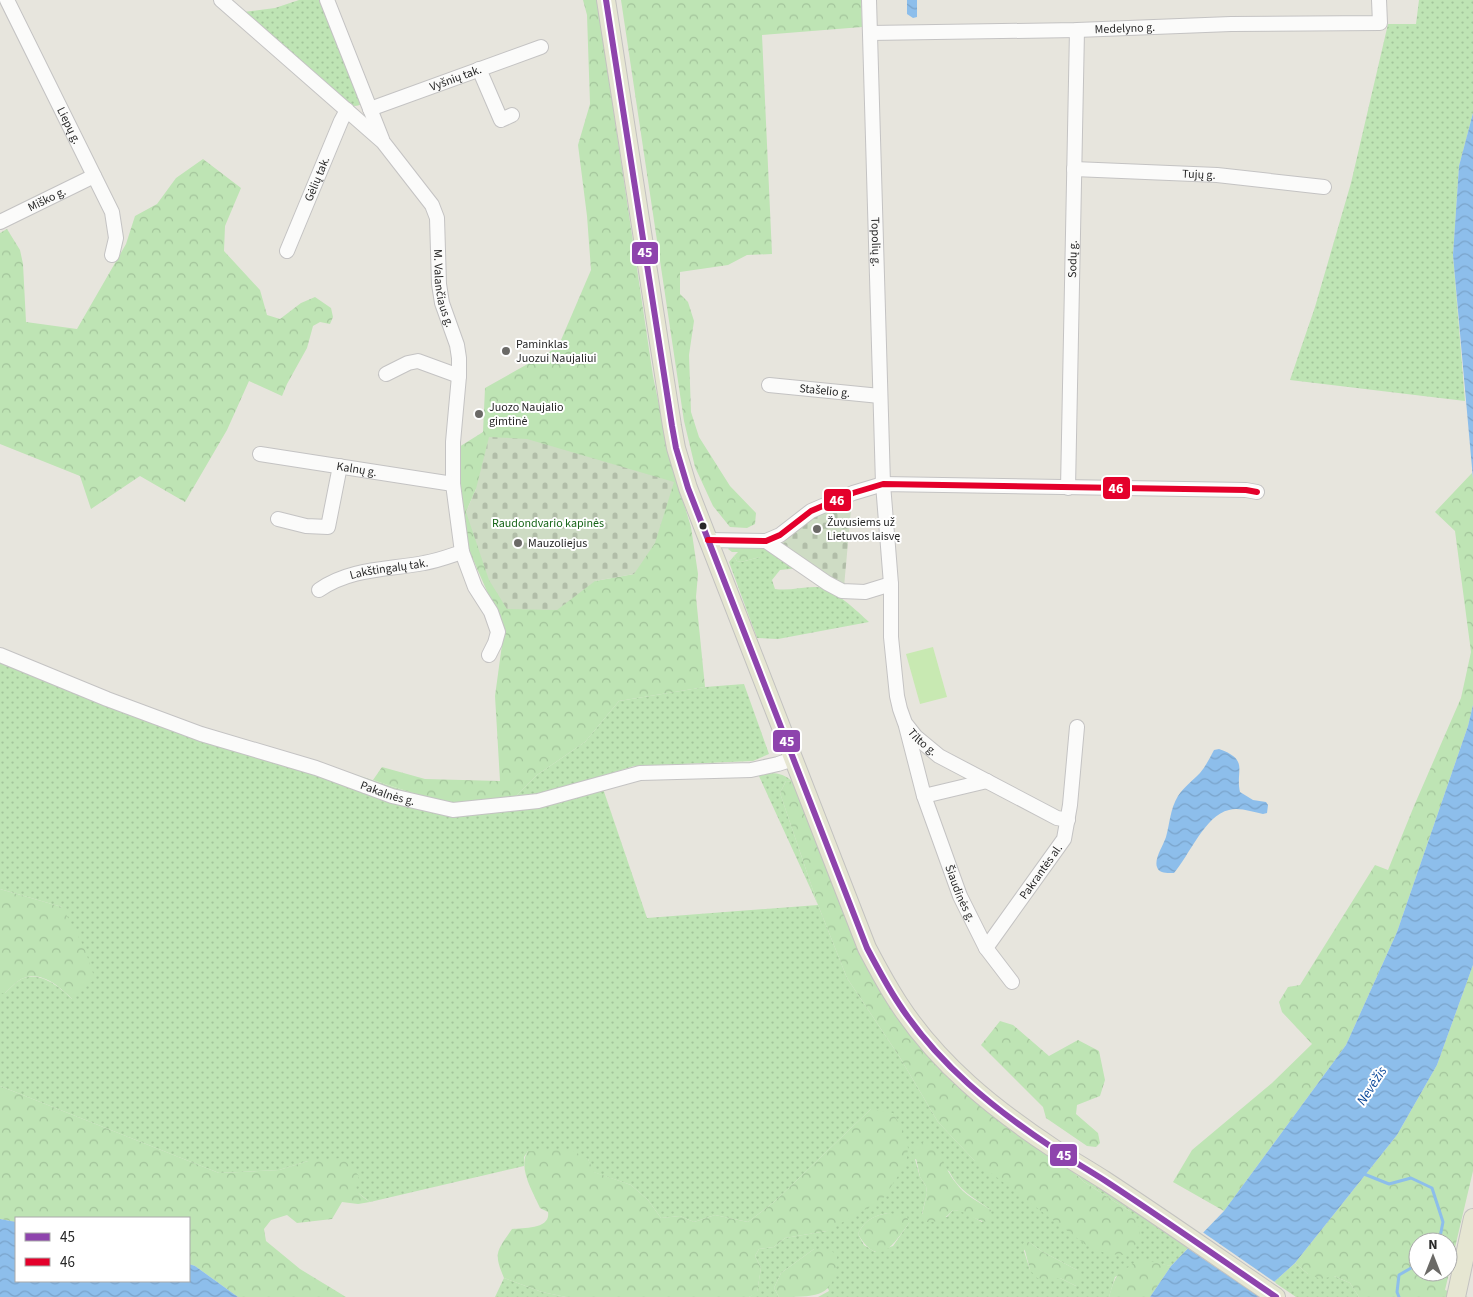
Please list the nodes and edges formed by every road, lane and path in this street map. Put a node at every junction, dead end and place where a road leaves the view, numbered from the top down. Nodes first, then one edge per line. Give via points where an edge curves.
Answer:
1 (7, 0) edge
2 (221, 0) edge
3 (327, 0) edge
4 (606, 0) edge
5 (869, 0) edge
6 (1379, 0) edge
7 (1077, 30) junction
8 (870, 33) junction
9 (541, 47) dead end
10 (479, 69) junction
11 (370, 109) junction
12 (347, 110) junction
13 (512, 115) dead end
14 (383, 142) junction
15 (1074, 170) junction
16 (94, 176) junction
17 (1324, 187) dead end
18 (0, 222) edge
19 (287, 251) dead end
20 (112, 255) dead end
21 (386, 374) dead end
22 (460, 376) junction
23 (769, 384) dead end
24 (880, 396) junction
25 (260, 454) dead end
26 (340, 466) junction
27 (453, 484) junction
28 (883, 484) junction
29 (1068, 488) junction
30 (1257, 492) dead end
31 (278, 519) dead end
32 (708, 540) junction
33 (766, 540) junction
34 (462, 552) junction
35 (891, 584) junction
36 (319, 590) dead end
37 (0, 654) edge
38 (489, 655) dead end
39 (905, 723) junction
40 (1076, 727) dead end
41 (792, 759) junction
42 (987, 781) junction
43 (924, 796) junction
44 (1068, 820) junction
45 (986, 948) junction
46 (1012, 982) dead end
47 (1473, 1218) edge
48 (1276, 1297) edge
49 (1456, 1297) edge

1 - 16 street, Liepų g.
2 - 12 street, M. Valančiaus g.
3 - 11 street
4 - 32 main road via 676,448
5 - 8 street, Topolių g.
6 - 7 street, Medelyno g. via 1380,23
7 - 8 street, Medelyno g.
7 - 15 street, Sodų g.
8 - 24 street, Topolių g.
9 - 10 street, Vyšnių tak.
10 - 11 street, Vyšnių tak.
10 - 13 street via 501,120
11 - 14 street
12 - 14 street, M. Valančiaus g.
12 - 19 street, Gėlių tak.
14 - 22 street, M. Valančiaus g. via 432,205 437,218 439,284 457,345
15 - 17 street, Tujų g. via 1217,176
15 - 29 street, Sodų g.
16 - 18 street, Miško g.
16 - 20 street, Liepų g. via 115,224
21 - 22 street via 418,361
22 - 27 street, M. Valančiaus g. via 453,442
23 - 24 street, Stašelio g.
24 - 28 street, Topolių g.
25 - 26 street, Kalnų g.
26 - 27 street, Kalnų g.
26 - 31 street via 328,527
27 - 34 street, M. Valančiaus g.
28 - 29 street
28 - 33 street via 811,511 780,535
28 - 35 street, Tilto g.
29 - 30 street
32 - 33 street
32 - 41 main road
33 - 35 street via 842,591 864,592
34 - 36 street, Lakštingalų tak. via 427,563 352,574 333,580
34 - 38 street, M. Valančiaus g. via 475,588 491,612 498,632
35 - 39 street, Tilto g. via 891,637 897,696
37 - 41 street, Pakalnės g. via 201,734 316,768 392,796 453,810 538,801 640,773 751,770
39 - 42 street, Tilto g. via 939,756
39 - 43 street, Šiaudinės g.
40 - 44 street, Pakrantės al.
41 - 48 main road via 882,978 915,1026 953,1070 992,1104 1053,1148
42 - 43 street
42 - 44 street, Tilto g. via 1057,818
43 - 45 street, Šiaudinės g. via 960,896
44 - 45 street, Pakrantės al. via 1064,839
45 - 46 street, Šiaudinės g.
47 - 49 main road

